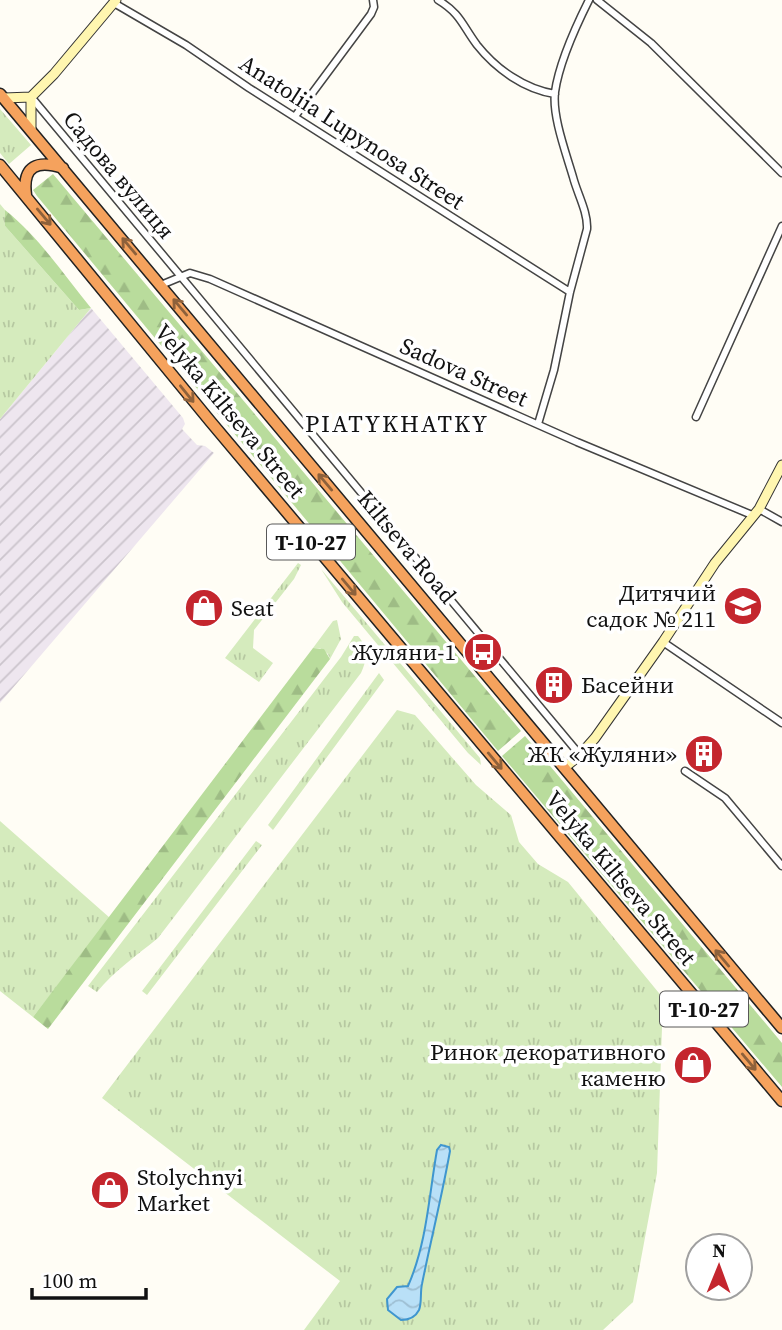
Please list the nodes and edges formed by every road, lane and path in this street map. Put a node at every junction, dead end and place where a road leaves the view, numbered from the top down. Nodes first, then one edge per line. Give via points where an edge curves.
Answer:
1 (373, 0) edge
2 (438, 0) edge
3 (589, 0) edge
4 (597, 0) edge
5 (115, 1) edge
6 (555, 93) junction
7 (2, 96) edge
8 (31, 97) junction
9 (296, 115) junction
10 (31, 129) junction
11 (0, 165) edge
12 (65, 169) junction
13 (782, 173) edge
14 (26, 196) junction
15 (782, 226) edge
16 (180, 275) junction
17 (161, 285) junction
18 (570, 292) junction
19 (696, 417) dead end
20 (538, 424) junction
21 (782, 465) edge
22 (755, 512) junction
23 (782, 522) edge
24 (663, 642) junction
25 (782, 723) edge
26 (580, 755) junction
27 (564, 768) junction
28 (685, 771) dead end
29 (782, 866) edge
30 (782, 1028) edge
31 (782, 1101) edge

1 - 9 street via 371,13
2 - 6 street via 458,15 476,43 501,68 534,89
3 - 6 street
4 - 13 street via 651,43
5 - 8 street
5 - 9 street, Anatoliia Lupynosa Street
6 - 18 street via 558,121 587,220
7 - 8 street
7 - 10 highway, Kiltseva Road / Т-10-27
8 - 10 street
8 - 16 street, Садова вулиця
9 - 18 street, Anatoliia Lupynosa Street
10 - 12 highway, Kiltseva Road / Т-10-27
11 - 14 highway, Velyka Kiltseva Street / Т-10-27
12 - 14 highway via 43,164 35,167 25,179
17 -> 12 highway, Kiltseva Road / Т-10-27
14 -> 31 highway, Velyka Kiltseva Street / Т-10-27
15 - 19 street
16 - 17 street
16 - 20 street, Sadova Street via 210,279
16 - 26 street, Садова вулиця
27 -> 17 highway, Kiltseva Road / Т-10-27
18 - 20 street
20 - 22 street, Sadova Street
21 - 22 street
22 - 23 street, Sadova Street
22 - 24 street
24 - 25 street
24 - 26 street
26 - 27 street
30 -> 27 highway, Kiltseva Road / Т-10-27
28 - 29 street via 725,798

